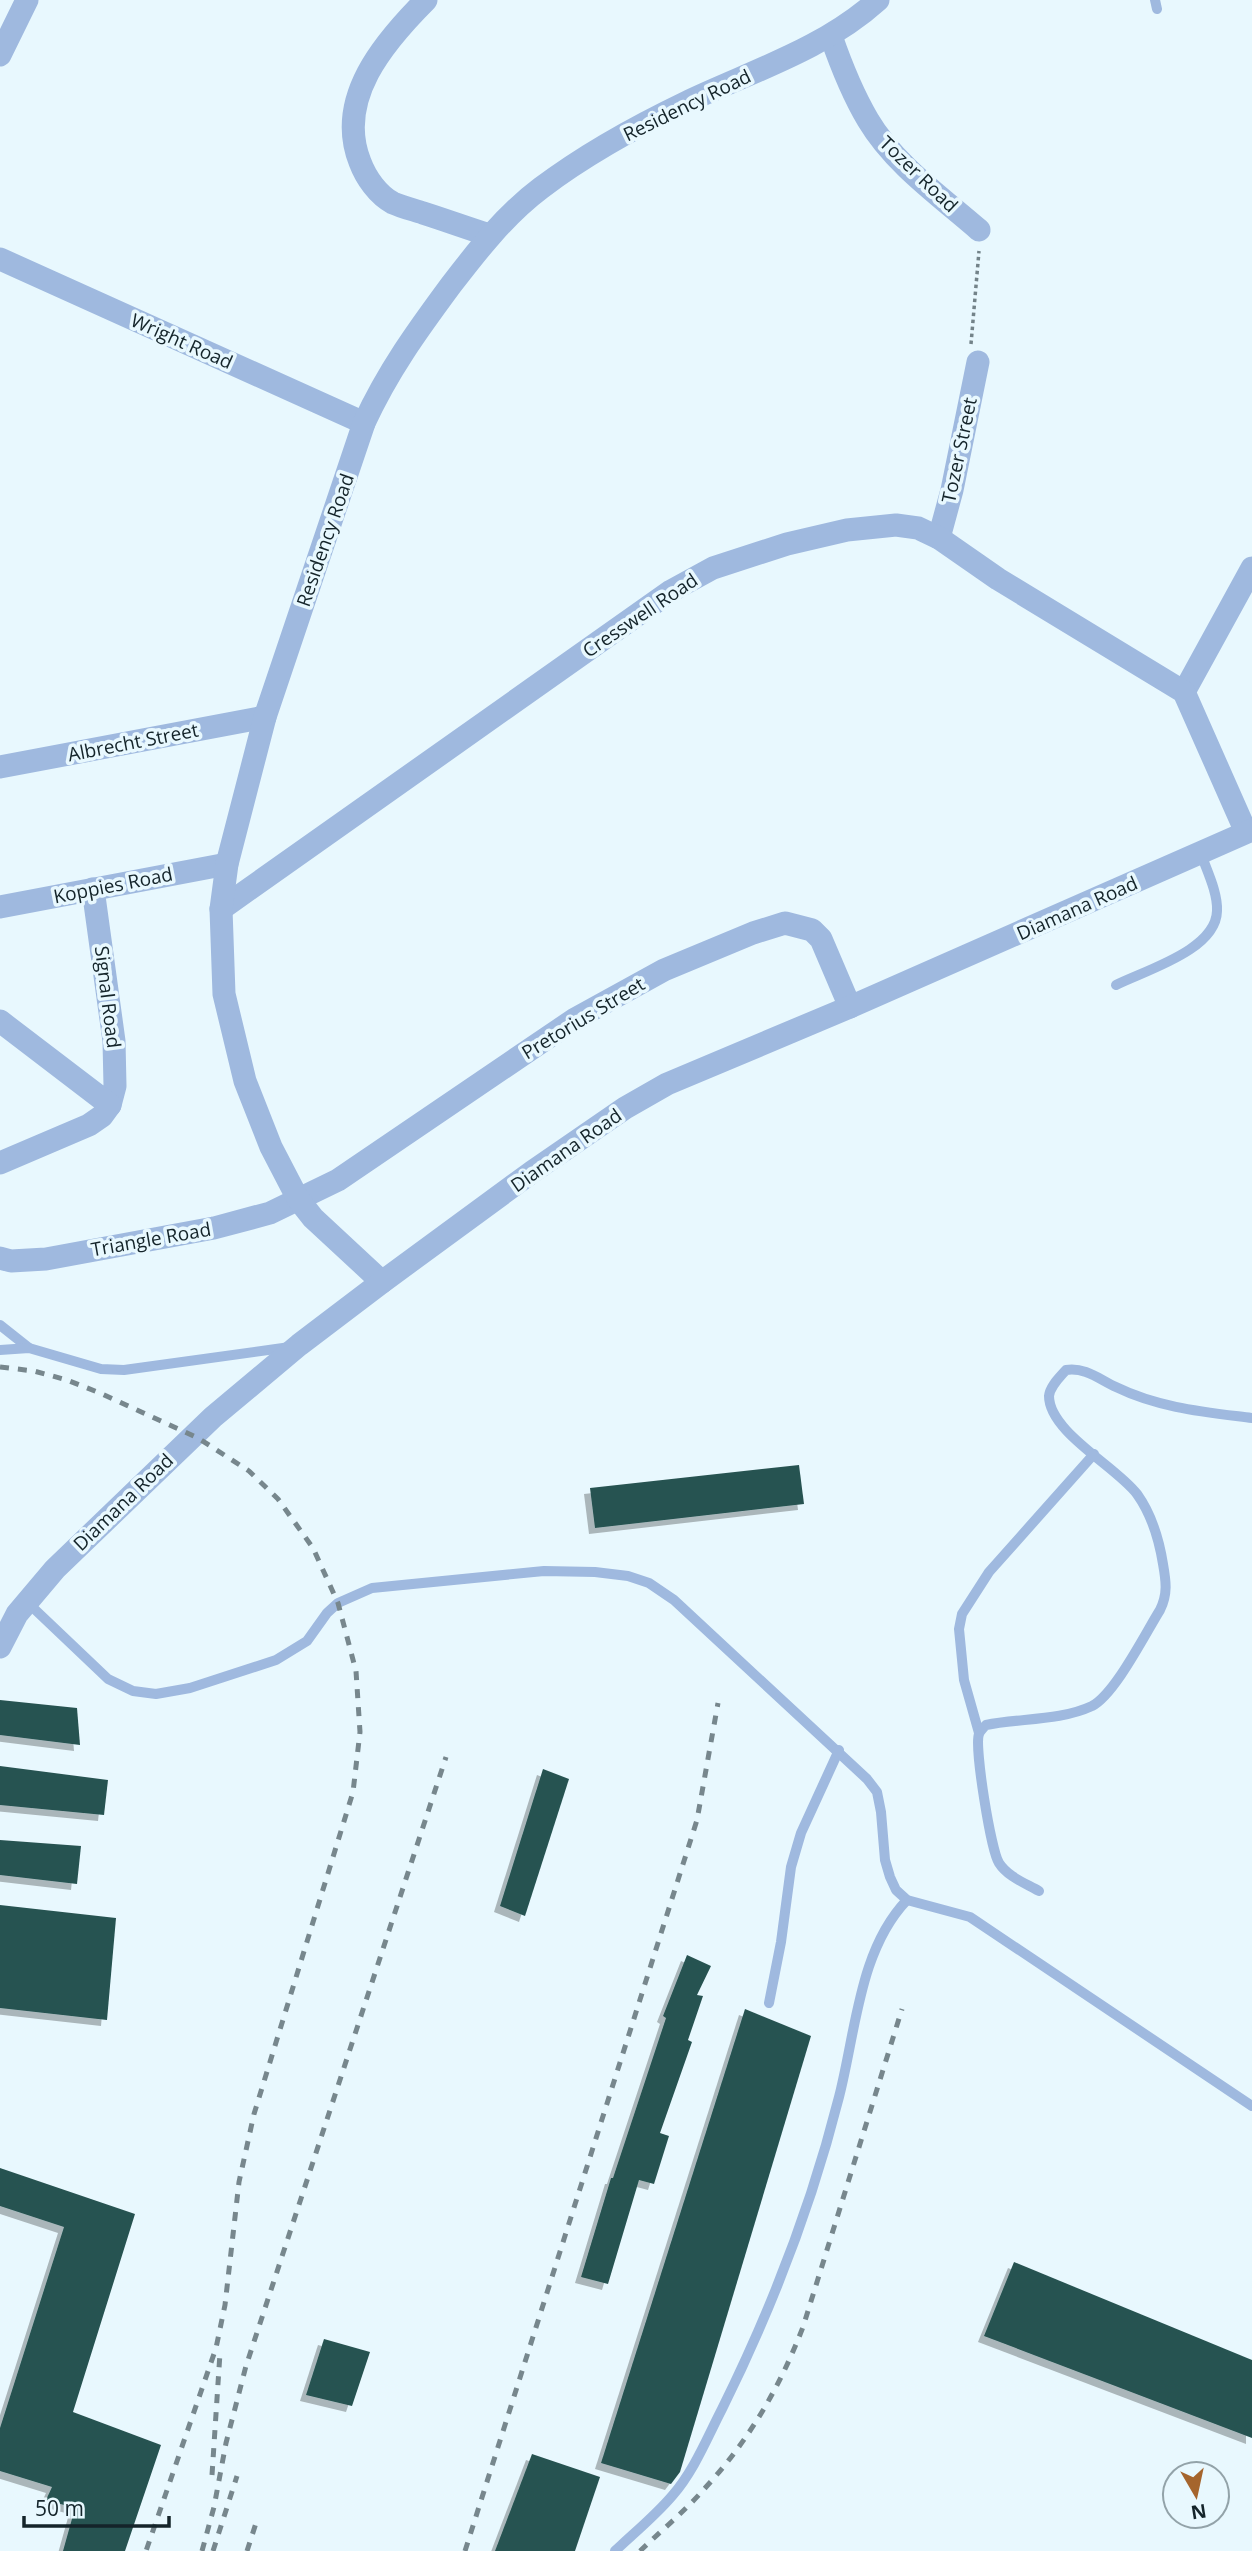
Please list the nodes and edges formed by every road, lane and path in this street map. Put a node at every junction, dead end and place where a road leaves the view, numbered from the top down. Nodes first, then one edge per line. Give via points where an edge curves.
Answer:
1 (27, 0) edge
2 (426, 0) edge
3 (878, 0) edge
4 (831, 36) junction
5 (0, 55) edge
6 (979, 230) joint
7 (489, 235) junction
8 (0, 259) edge
9 (978, 362) joint
10 (364, 424) junction
11 (939, 538) junction
12 (1252, 568) edge
13 (1184, 692) junction
14 (265, 717) junction
15 (0, 767) edge
16 (1250, 832) edge
17 (1201, 854) junction
18 (226, 863) junction
19 (93, 889) junction
20 (0, 907) edge
21 (220, 909) junction
22 (1116, 985) dead end
23 (850, 1007) junction
24 (0, 1021) edge
25 (110, 1105) junction
26 (2, 1159) edge
27 (298, 1199) junction
28 (0, 1258) edge
29 (382, 1282) junction
30 (0, 1325) edge
31 (299, 1345) junction
32 (29, 1348) junction
33 (0, 1350) edge
34 (1252, 1418) edge
35 (1094, 1454) junction
36 (27, 1602) junction
37 (0, 1647) edge
38 (979, 1733) junction
39 (839, 1750) junction
40 (1039, 1891) dead end
41 (907, 1900) junction
42 (769, 2003) dead end
43 (1252, 2106) edge
44 (615, 2551) edge

1 - 5 street
2 - 7 street via 397,29 361,85 352,113 355,146 362,169 392,202
3 - 4 street, Residency Road
4 - 6 street, Tozer Road via 856,98 886,145
4 - 7 street, Residency Road via 602,147 540,189
6 - 9 path via 971,346
7 - 10 street, Residency Road via 411,339 382,384
8 - 10 street, Wright Road
9 - 11 street, Tozer Street
10 - 14 street, Residency Road
11 - 13 street, Cresswell Road
11 - 21 street, Cresswell Road via 918,528 895,525 847,530 713,568 671,591
12 - 13 street
13 - 16 street
14 - 15 street, Albrecht Street
14 - 18 street, Residency Road
16 - 17 street, Diamana Road
17 - 22 lane via 1217,911 1210,934 1198,946
17 - 23 street, Diamana Road
18 - 19 street, Koppies Road
18 - 21 street, Residency Road
19 - 20 street, Koppies Road
19 - 25 street, Signal Road via 114,1041 115,1086
21 - 27 street, Residency Road via 224,994 233,1035 271,1147
23 - 27 street, Pretorius Street via 821,939 812,930 785,923 753,933 664,970 575,1019 338,1180
23 - 29 street, Diamana Road via 667,1084 625,1108
24 - 25 street
25 - 26 street via 89,1125
27 - 28 street, Triangle Road via 270,1213 214,1228 47,1259
27 - 29 street, Residency Road
29 - 31 street, Diamana Road
30 - 32 lane
31 - 32 lane via 124,1370 101,1369
31 - 36 street, Diamana Road via 177,1450
32 - 33 lane
34 - 35 lane via 1172,1407 1126,1392 1079,1368 1066,1370 1049,1397 1055,1416
35 - 38 lane via 989,1572 962,1614 964,1680
35 - 38 lane via 1127,1482 1148,1512 1160,1545 1165,1600 1114,1685 1094,1705 986,1725
36 - 37 street, Diamana Road
36 - 39 lane via 108,1679 132,1691 156,1694 276,1660 307,1641 338,1603 372,1588 544,1571 628,1576 649,1583 674,1600
38 - 40 lane via 992,1846 998,1862 1010,1875
39 - 41 lane via 877,1793 885,1860 897,1890
39 - 42 lane via 790,1867
41 - 43 lane via 970,1917
41 - 44 lane via 880,1937 821,2164 747,2359 694,2465 673,2495

